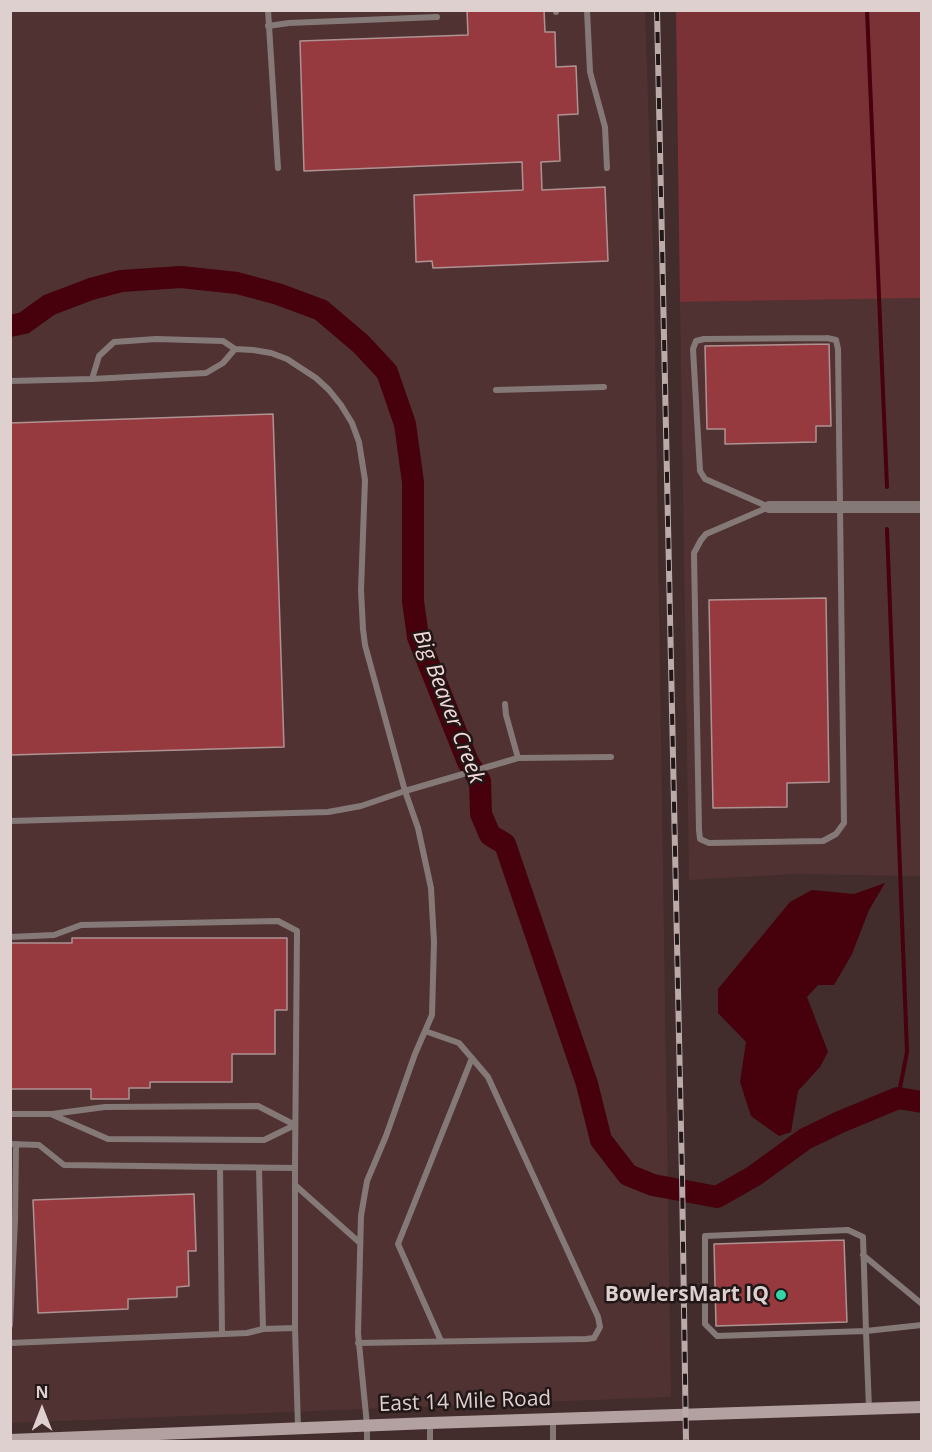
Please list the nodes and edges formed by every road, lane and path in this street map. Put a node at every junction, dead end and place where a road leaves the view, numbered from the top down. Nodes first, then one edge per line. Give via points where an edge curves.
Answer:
1 (268, 10) edge
2 (587, 10) edge
3 (437, 17) dead end
4 (268, 26) junction
5 (278, 168) dead end
6 (606, 168) dead end
7 (235, 349) junction
8 (92, 379) junction
9 (10, 381) edge
10 (604, 387) dead end
11 (496, 390) dead end
12 (769, 507) junction
13 (840, 507) junction
14 (921, 507) edge
15 (505, 704) dead end
16 (610, 757) dead end
17 (518, 758) junction
18 (405, 791) junction
19 (10, 821) edge
20 (10, 937) edge
21 (425, 1031) junction
22 (472, 1058) junction
23 (10, 1114) edge
24 (52, 1114) junction
25 (295, 1125) junction
26 (13, 1144) edge
27 (220, 1167) junction
28 (259, 1168) junction
29 (295, 1168) junction
30 (295, 1185) junction
31 (13, 1220) edge
32 (360, 1243) junction
33 (863, 1255) junction
34 (921, 1304) edge
35 (10, 1325) edge
36 (921, 1325) edge
37 (295, 1328) junction
38 (262, 1329) junction
39 (866, 1331) junction
40 (222, 1334) junction
41 (441, 1341) junction
42 (358, 1343) junction
43 (10, 1344) edge
44 (921, 1407) edge
45 (869, 1409) junction
46 (553, 1419) junction
47 (430, 1423) junction
48 (367, 1425) junction
49 (298, 1428) junction
50 (190, 1437) edge
51 (102, 1439) edge
52 (10, 1440) edge
53 (24, 1440) edge
54 (367, 1442) edge
55 (430, 1442) edge
56 (553, 1442) edge

1 - 4 lane
2 - 6 lane via 590,72 605,127
3 - 4 lane
4 - 5 lane
7 - 8 lane via 223,363 206,373
7 - 8 lane via 223,341 114,342 99,356
7 - 18 lane via 262,352 303,368 329,390 352,423 365,480 363,629
8 - 9 lane
10 - 11 lane
12 - 13 street
12 - 13 lane via 705,479 700,471 693,349 696,341 836,340
12 - 13 lane via 706,534 694,554 699,830 700,839 709,843 824,841 844,823
13 - 14 street
15 - 17 lane
16 - 17 lane
17 - 18 lane
18 - 19 lane via 328,812
18 - 21 lane via 431,888 432,1015
20 - 25 lane via 54,935 81,925 266,921 278,921 297,931
21 - 22 lane via 459,1044
21 - 32 lane via 367,1182
22 - 41 lane via 398,1244
22 - 41 lane via 488,1077 600,1328 594,1338
23 - 24 lane
24 - 25 lane via 105,1107 258,1106
24 - 25 lane via 108,1139 264,1140
25 - 29 lane
26 - 27 lane via 39,1145 64,1165
26 - 31 lane
27 - 28 lane
27 - 40 lane
28 - 29 lane
28 - 38 lane
29 - 30 lane
30 - 32 lane
30 - 37 lane
31 - 35 lane
32 - 42 lane
33 - 34 lane
33 - 39 lane
33 - 39 lane via 863,1237 848,1230 705,1236 705,1324 717,1336
36 - 39 lane
37 - 38 lane
37 - 49 lane
38 - 40 lane
39 - 45 lane
40 - 43 lane
41 - 42 lane
42 - 48 lane
44 - 45 main road, East 14 Mile Road
45 - 46 main road, East 14 Mile Road
46 - 47 main road, East 14 Mile Road
46 - 56 lane
47 - 48 main road, East 14 Mile Road
47 - 55 lane
48 - 49 main road, East 14 Mile Road
48 - 54 lane
49 - 50 main road, East 14 Mile Road
50 - 51 main road, East 14 Mile Road
51 - 53 main road, East 14 Mile Road
52 - 53 main road, East 14 Mile Road

